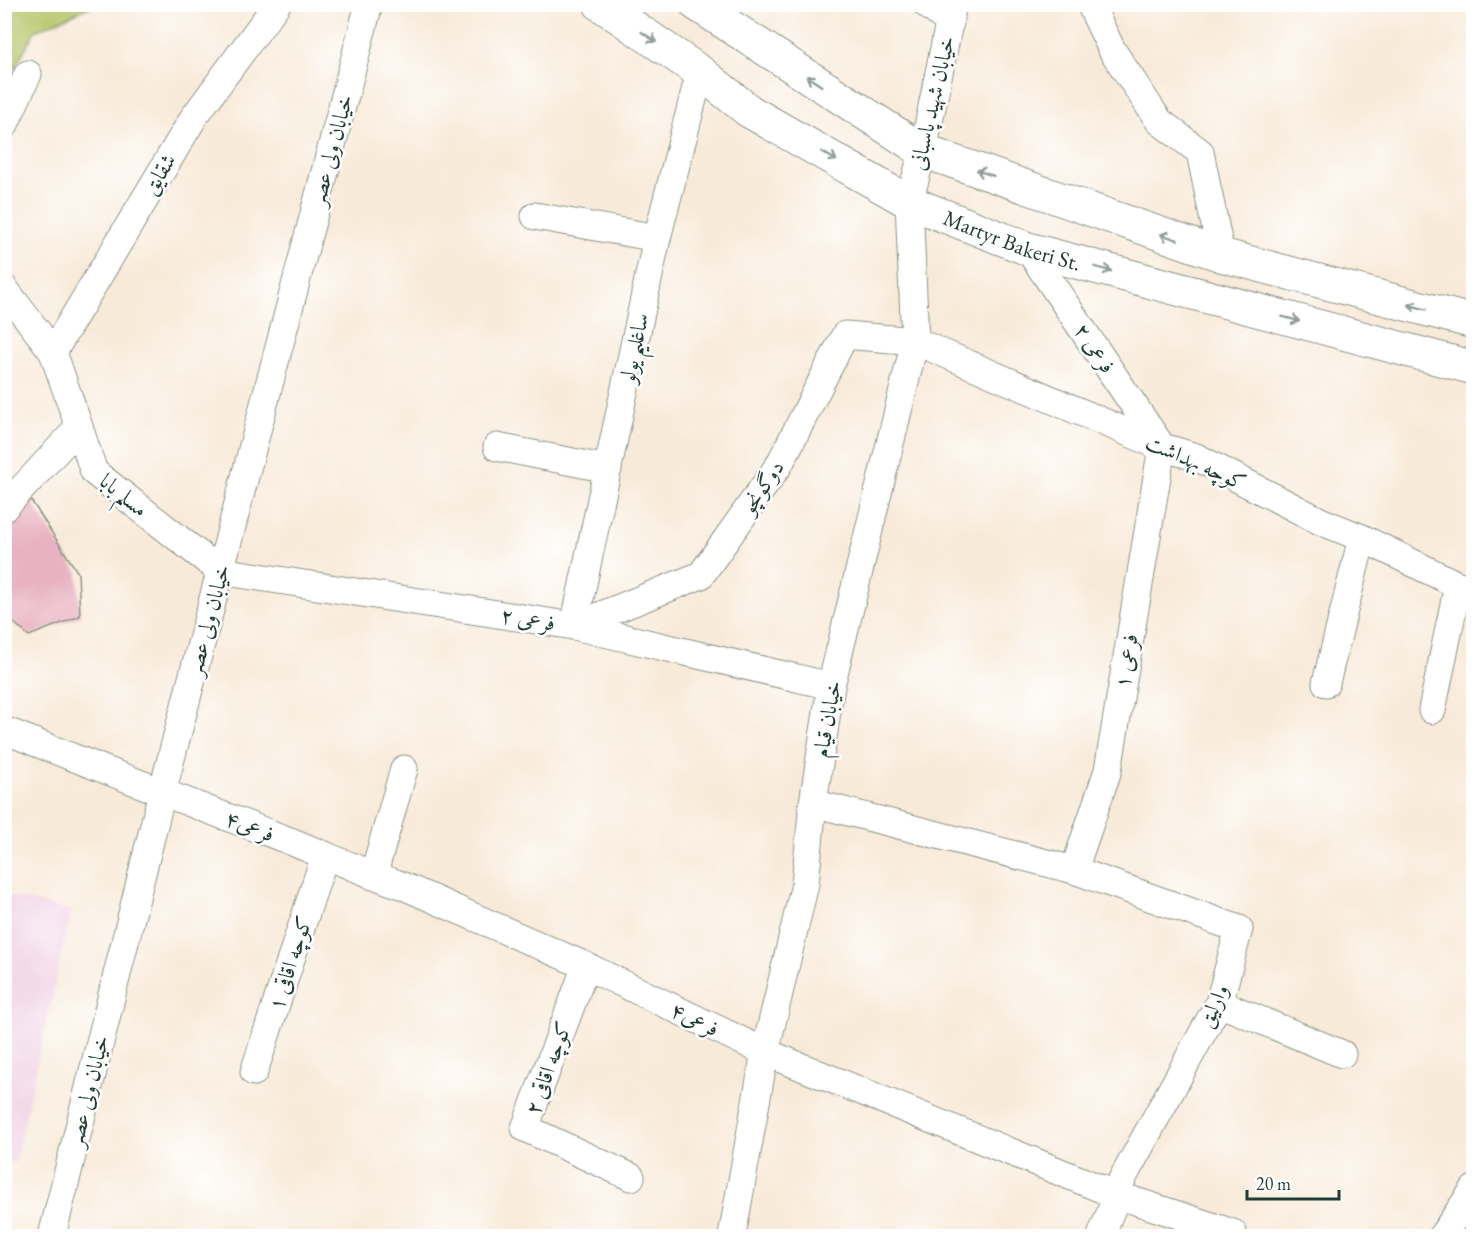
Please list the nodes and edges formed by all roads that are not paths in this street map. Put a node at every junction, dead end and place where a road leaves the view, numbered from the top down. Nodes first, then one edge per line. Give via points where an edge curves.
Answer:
1 (278, 4) edge
2 (369, 4) edge
3 (600, 4) edge
4 (696, 4) edge
5 (926, 4) edge
6 (1090, 4) edge
7 (951, 14) edge
8 (700, 72) junction
9 (28, 74) dead end
10 (4, 126) edge
11 (923, 151) junction
12 (909, 202) junction
13 (535, 216) dead end
14 (657, 238) junction
15 (1028, 249) junction
16 (1221, 255) junction
17 (4, 288) edge
18 (1473, 322) edge
19 (915, 340) junction
20 (52, 352) junction
21 (1473, 368) edge
22 (79, 427) junction
23 (497, 447) dead end
24 (1162, 447) junction
25 (608, 469) junction
26 (4, 508) edge
27 (1362, 538) junction
28 (220, 571) junction
29 (1466, 588) edge
30 (574, 626) junction
31 (1326, 683) dead end
32 (831, 687) junction
33 (1432, 710) dead end
34 (4, 730) edge
35 (404, 769) dead end
36 (162, 793) junction
37 (813, 803) junction
38 (325, 855) junction
39 (1074, 870) junction
40 (374, 876) junction
41 (586, 966) junction
42 (1219, 1003) junction
43 (765, 1052) junction
44 (1342, 1054) dead end
45 (254, 1072) dead end
46 (631, 1177) dead end
47 (1473, 1189) edge
48 (1114, 1194) junction
49 (1233, 1233) dead end
50 (52, 1236) edge
51 (732, 1236) edge
52 (1101, 1236) edge
53 (1442, 1236) edge

1 - 20 street, شقایق via 194,117
2 - 28 street, خیابان ولی عصر
3 -> 8 main road, Martyr Bakeri St.
11 -> 4 main road
5 - 7 street
6 - 16 street via 1112,51 1159,121 1200,152
7 - 11 street, خیابان شهید پاسبانی
8 -> 12 main road, Martyr Bakeri St. via 749,111
8 - 14 street, ساغلیم یولو
9 - 10 street
11 - 12 street, خیابان شهید پاسبانی
16 -> 11 main road
12 - 15 main road, Martyr Bakeri St.
12 - 19 street, خیابان قیام
13 - 14 street
14 - 25 street, ساغلیم یولو
15 -> 21 main road, Martyr Bakeri St.
15 - 24 street, فرعی ۲
18 -> 16 main road
17 - 20 street, مسلم بابا
19 - 24 street, کوچه بهداشت
19 - 30 street, دوگونچو via 845,335 779,465 701,575
19 - 32 street, خیابان قیام
20 - 22 street, مسلم بابا
22 - 26 street
22 - 28 street, مسلم بابا via 94,472
23 - 25 street
24 - 27 street, کوچه بهداشت via 1196,457 1320,521
24 - 39 street, فرعی ۱ via 1108,770
25 - 30 street, ساغلیم یولو
27 - 29 street, کوچه بهداشت
27 - 31 street
28 - 30 street, فرعی ۲
28 - 36 street, خیابان ولی عصر
29 - 33 street
30 - 32 street, فرعی ۲
32 - 37 street, خیابان قیام
34 - 36 street, فرعی۴
35 - 40 street
36 - 38 street, فرعی۴
36 - 50 street, خیابان ولی عصر
37 - 39 street
37 - 43 street, خیابان قیام via 805,884
38 - 40 street, فرعی۴
38 - 45 street, کوچه اقاقی ۱
39 - 42 street, وارلیق via 1239,929
40 - 41 street, فرعی۴
41 - 43 street, فرعی۴
41 - 46 street, کوچه اقاقی ۲ via 525,1128
42 - 44 street
42 - 48 street, وارلیق
43 - 48 street, فرعی۴
43 - 51 street, خیابان قیام
47 - 53 street
48 - 49 street, فرعی۴
48 - 52 street, وارلیق

